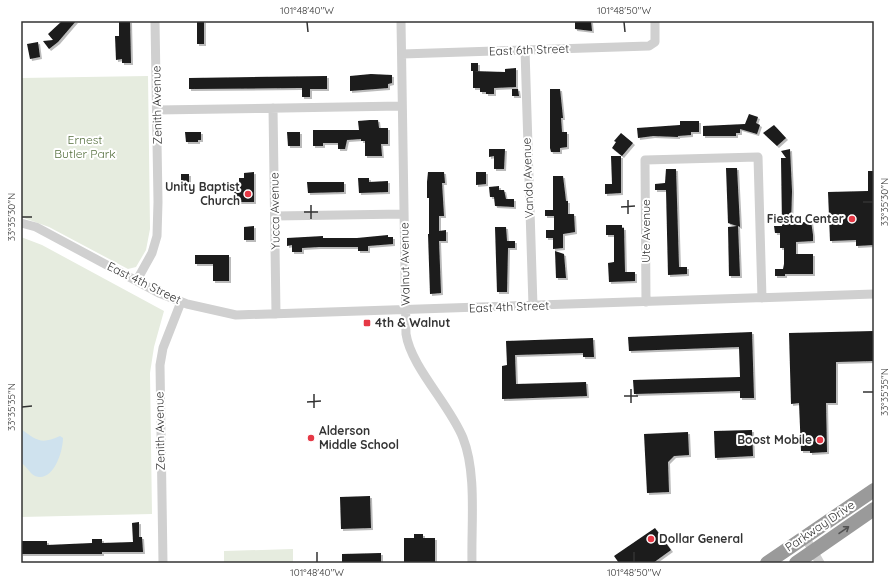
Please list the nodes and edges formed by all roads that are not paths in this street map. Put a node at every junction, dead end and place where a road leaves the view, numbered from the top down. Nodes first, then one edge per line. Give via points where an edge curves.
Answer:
1 (155, 21) edge
2 (401, 21) edge
3 (655, 21) edge
4 (525, 50) junction
5 (402, 54) junction
6 (402, 106) junction
7 (273, 108) junction
8 (157, 110) junction
9 (404, 214) junction
10 (275, 216) junction
11 (21, 223) edge
12 (137, 280) junction
13 (874, 294) edge
14 (762, 298) junction
15 (181, 302) junction
16 (646, 302) junction
17 (533, 306) junction
18 (405, 310) junction
19 (276, 314) junction
20 (874, 490) edge
21 (874, 509) edge
22 (805, 537) junction
23 (817, 557) edge
24 (163, 563) edge
25 (472, 563) edge
26 (767, 563) edge
27 (796, 563) edge

1 - 8 street, Zenith Avenue
2 - 5 street, Walnut Avenue
3 - 4 street, East 6th Street via 655,42 649,46
4 - 5 street, East 6th Street
4 - 17 street, Vanda Avenue
5 - 6 street, Walnut Avenue
6 - 7 street
6 - 9 street, Walnut Avenue
7 - 8 street
7 - 10 street, Yucca Avenue
8 - 12 street, Zenith Avenue via 157,236 152,253
9 - 10 street
9 - 18 street, Walnut Avenue
10 - 19 street, Yucca Avenue
11 - 12 street, East 4th Street via 36,227
12 - 15 street, East 4th Street
13 - 14 street, East 4th Street
14 - 16 street, East 4th Street
14 - 16 street, Ute Avenue via 758,157 645,160
15 - 19 street, East 4th Street via 236,315
15 - 24 street, Zenith Avenue via 163,348 160,365
16 - 17 street, East 4th Street
17 - 18 street, East 4th Street
18 - 19 street, East 4th Street
18 - 25 street, Walnut Avenue via 410,350 458,427 468,455 471,472
20 - 22 highway, Parkway Drive
23 -> 21 highway, Parkway Drive
22 - 23 street
22 - 26 highway, Parkway Drive
23 - 27 highway, Parkway Drive

